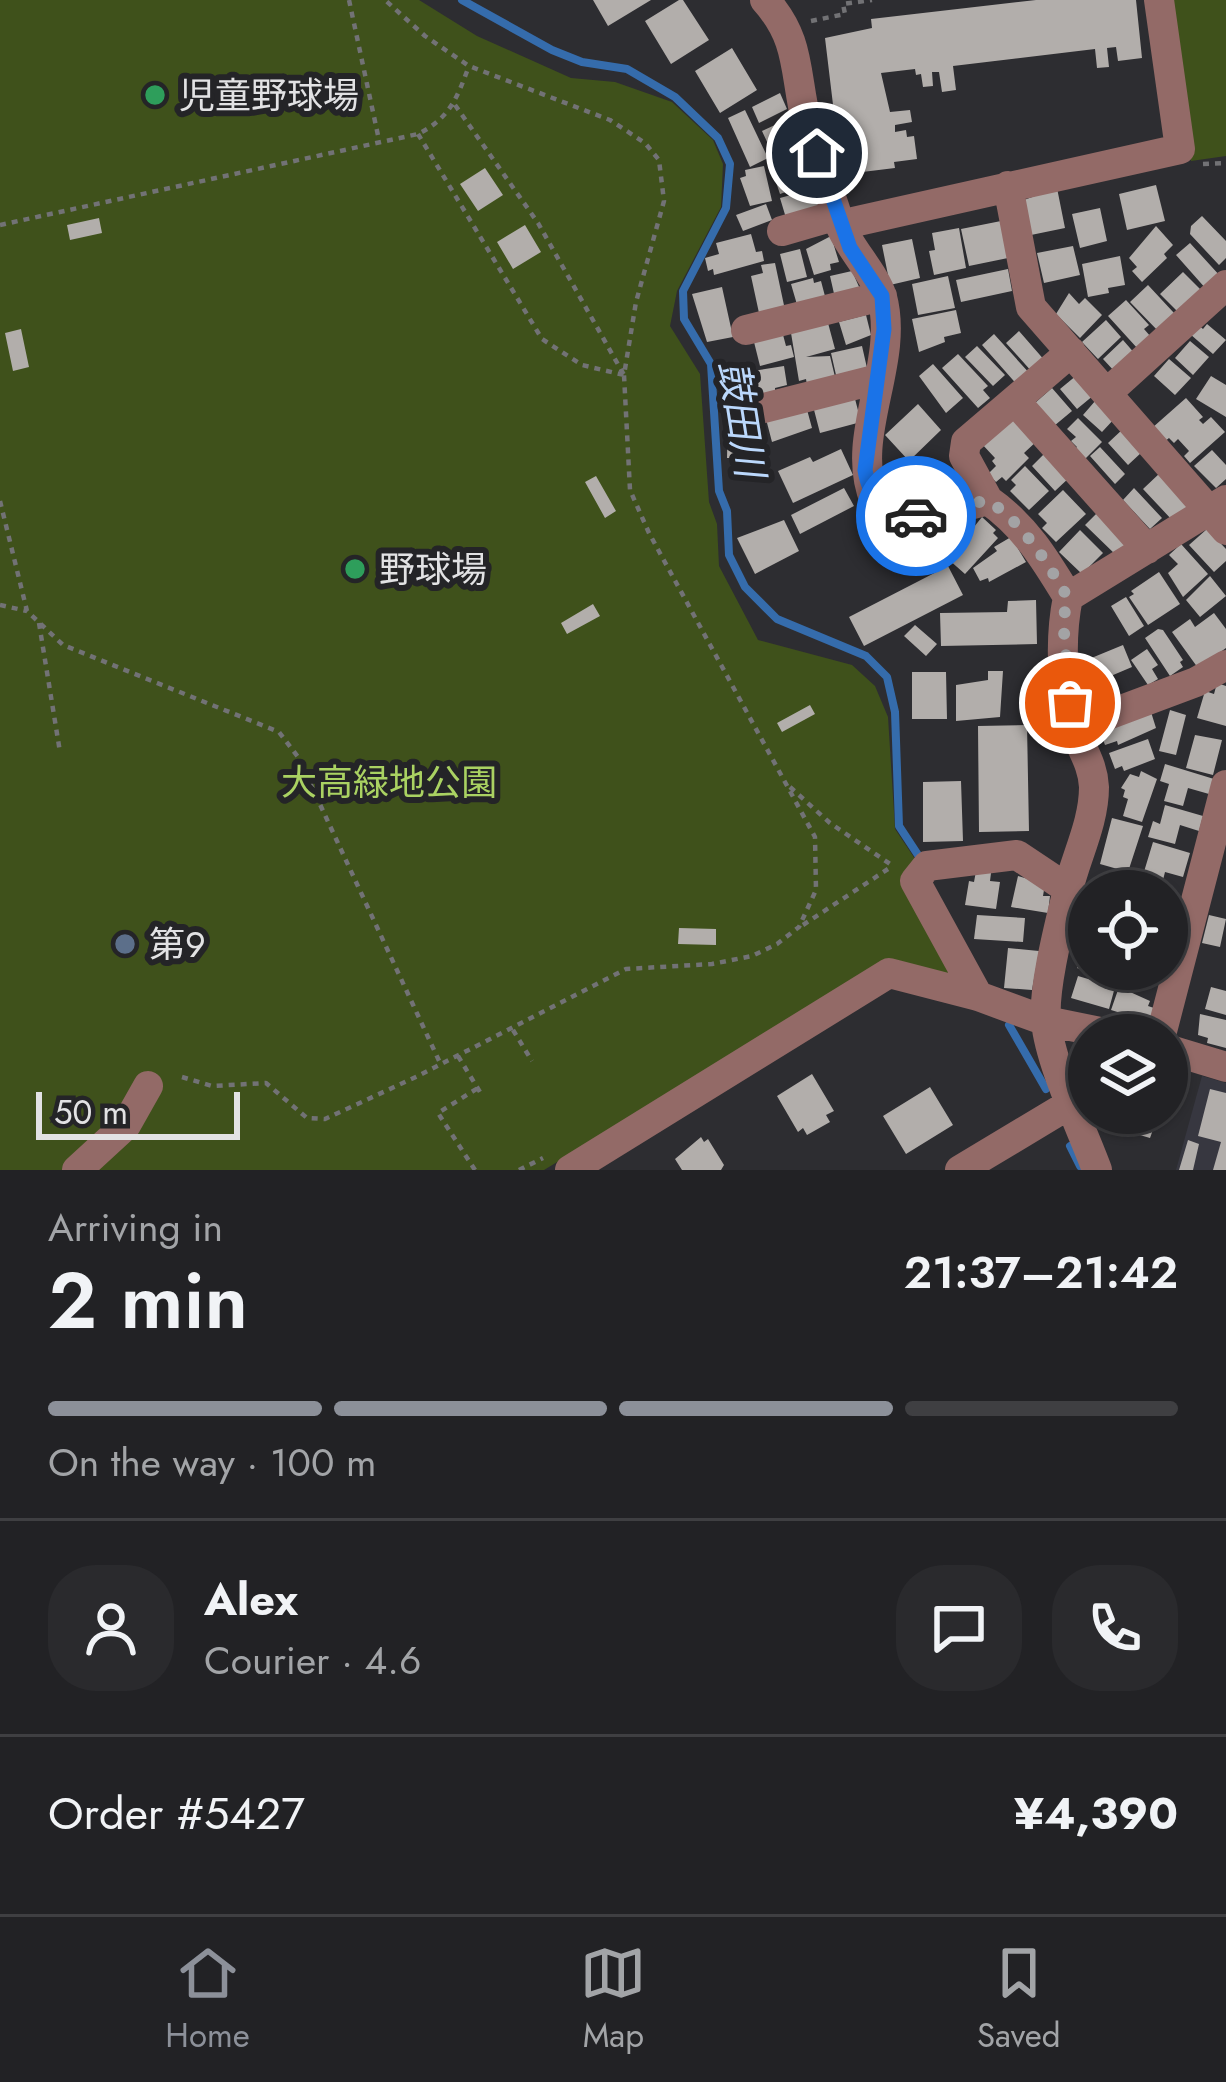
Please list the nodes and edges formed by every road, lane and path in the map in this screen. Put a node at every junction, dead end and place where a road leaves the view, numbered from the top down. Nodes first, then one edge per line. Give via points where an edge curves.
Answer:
1 (349, 0) edge
2 (386, 0) edge
3 (765, 0) edge
4 (872, 0) edge
5 (1159, 0) edge
6 (805, 22) dead end
7 (469, 67) junction
8 (455, 105) junction
9 (418, 134) junction
10 (379, 140) junction
11 (1008, 187) junction
12 (839, 220) junction
13 (0, 225) edge
14 (782, 231) dead end
15 (1226, 285) edge
16 (882, 296) junction
17 (746, 330) dead end
18 (1071, 352) junction
19 (623, 375) junction
20 (878, 379) junction
21 (1107, 393) junction
22 (1015, 401) junction
23 (764, 408) dead end
24 (988, 500) junction
25 (0, 501) edge
26 (1220, 514) edge
27 (1147, 549) junction
28 (1068, 598) junction
29 (0, 605) edge
30 (27, 611) junction
31 (39, 623) junction
32 (1226, 665) edge
33 (1073, 728) junction
34 (60, 752) dead end
35 (785, 782) junction
36 (1226, 785) edge
37 (1074, 870) edge
38 (1068, 889) joint
39 (1213, 896) edge
40 (800, 927) junction
41 (978, 996) junction
42 (1169, 1014) edge
43 (1046, 1021) junction
44 (1068, 1026) edge
45 (512, 1029) junction
46 (1188, 1055) edge
47 (458, 1056) junction
48 (532, 1060) dead end
49 (441, 1065) junction
50 (1226, 1067) edge
51 (182, 1077) dead end
52 (148, 1086) dead end
53 (1068, 1096) edge
54 (1068, 1104) edge
55 (1082, 1134) edge
56 (77, 1170) edge
57 (475, 1170) edge
58 (570, 1170) edge
59 (960, 1170) edge
60 (1097, 1170) edge

1 - 10 path
2 - 7 path
3 - 12 street via 784,20 796,52 806,122
4 - 6 path
5 - 11 street via 1180,149
7 - 8 path
7 - 19 path via 610,120 659,160 664,201
8 - 9 path
8 - 19 path via 538,223
9 - 10 path
9 - 19 path via 542,338 582,365
10 - 13 path
11 - 12 street
11 - 18 street via 1031,307
12 - 14 street
12 - 16 street
15 - 21 street
16 - 17 street
16 - 20 street
18 - 21 street
18 - 22 street
19 - 35 path via 630,490
20 - 23 street
20 - 24 street via 865,470 875,501 915,516
21 - 26 street
22 - 24 street via 966,442 964,456
22 - 27 street
24 - 28 street via 1034,541
25 - 30 path
26 - 27 street
27 - 28 street
28 - 33 street via 1065,678
29 - 30 path
30 - 31 path
31 - 34 path
31 - 49 path via 63,645 279,732 298,757
32 - 33 street
33 - 37 street via 1094,781
35 - 40 path via 815,836 816,890
35 - 40 path via 892,866
36 - 39 street
38 - 41 street via 1017,855 927,866 915,880
38 - 43 street
39 - 42 street
40 - 45 path via 752,956 626,970
41 - 43 street
41 - 58 street via 889,973
43 - 44 street
43 - 53 street
45 - 47 path
45 - 48 path
46 - 50 street
47 - 49 path
47 - 57 path via 479,1090 438,1113
49 - 51 path via 325,1119 308,1118 266,1083 212,1086
52 - 56 street via 126,1125
54 - 59 street
55 - 60 street

